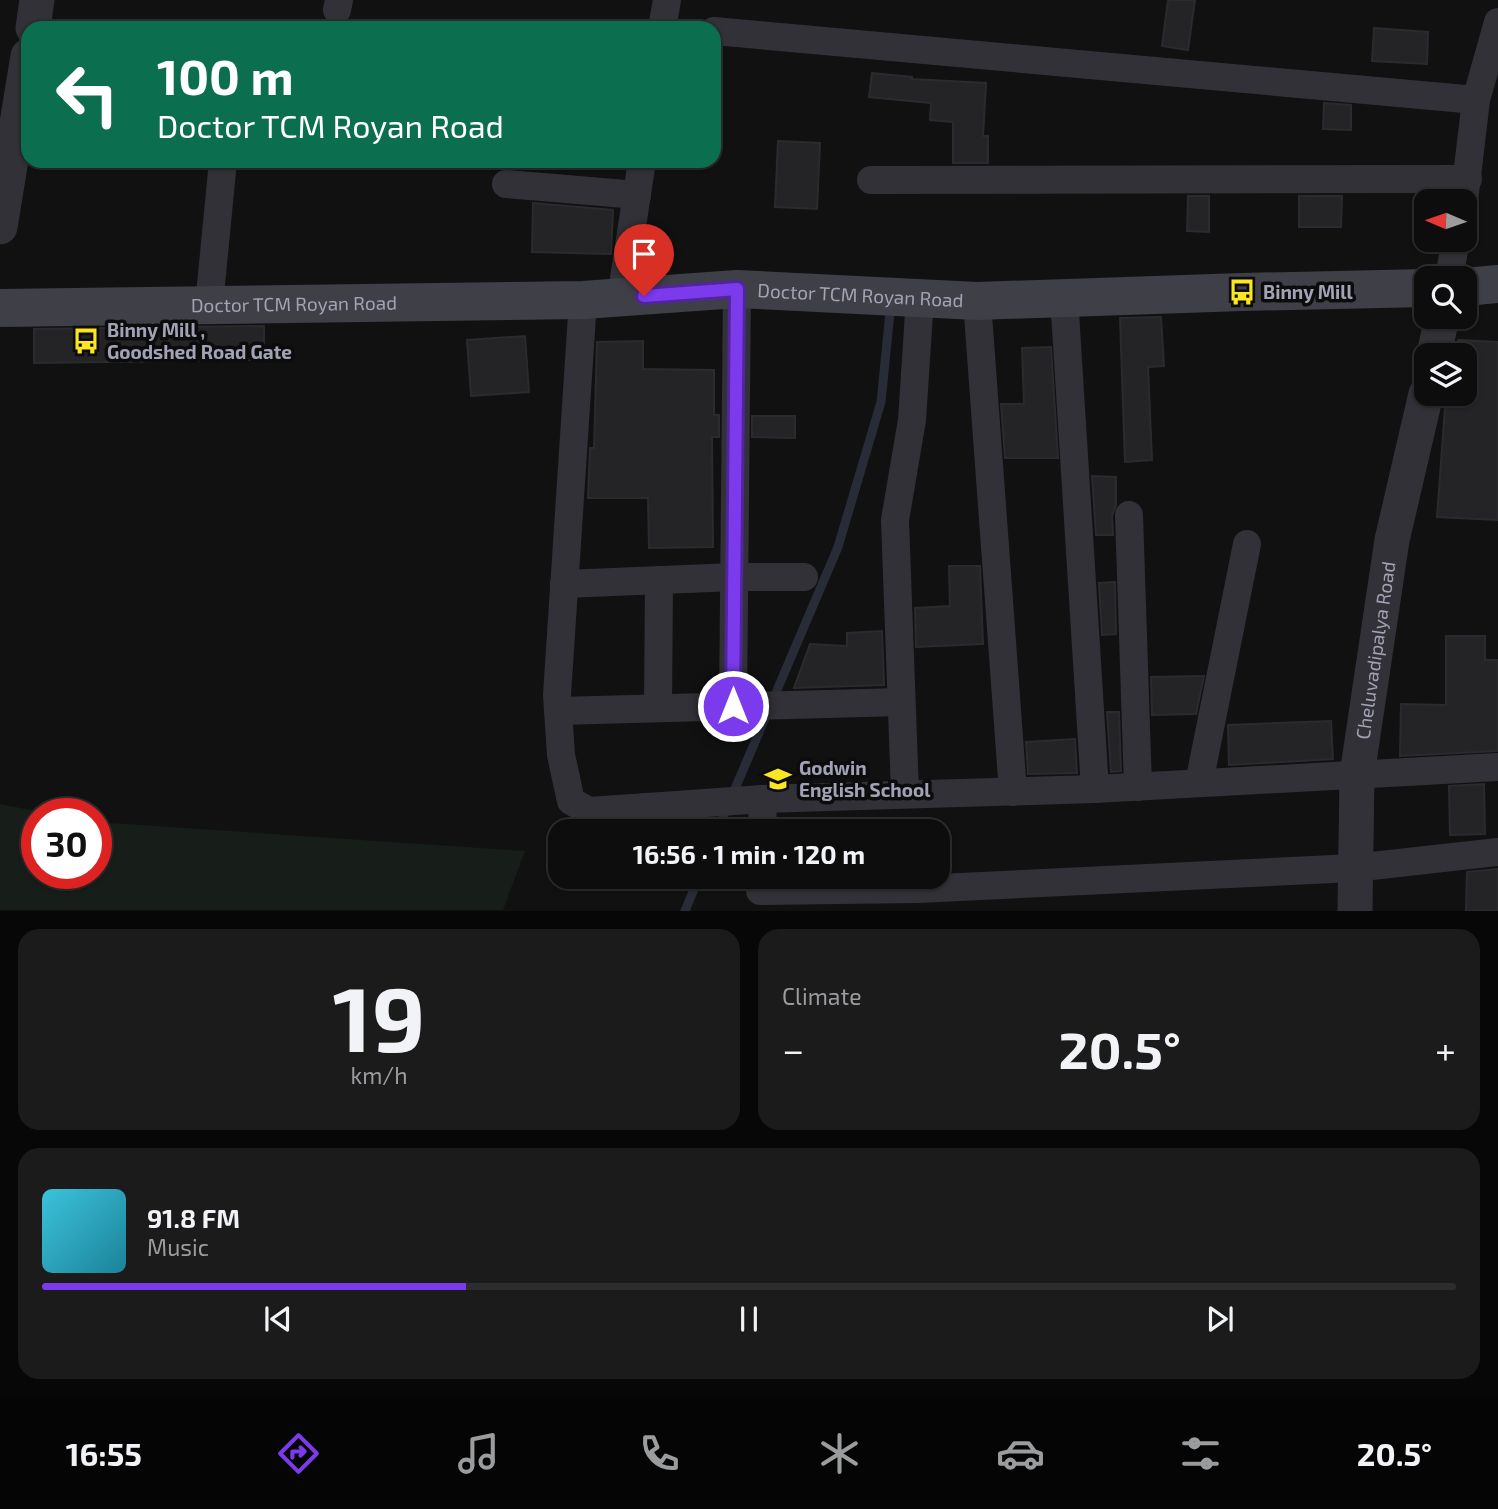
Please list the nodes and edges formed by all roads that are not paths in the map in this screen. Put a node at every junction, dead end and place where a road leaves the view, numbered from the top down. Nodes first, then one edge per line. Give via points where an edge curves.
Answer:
1 (37, 0) edge
2 (34, 21) edge
3 (1498, 22) edge
4 (721, 32) edge
5 (21, 99) edge
6 (1476, 100) junction
7 (222, 168) edge
8 (641, 168) edge
9 (871, 180) dead end
10 (506, 184) dead end
11 (1414, 189) edge
12 (1466, 189) edge
13 (637, 195) junction
14 (0, 228) edge
15 (1498, 284) edge
16 (1477, 286) edge
17 (1414, 288) edge
18 (737, 289) junction
19 (1064, 297) junction
20 (621, 298) junction
21 (920, 298) junction
22 (583, 300) junction
23 (977, 301) junction
24 (209, 304) junction
25 (0, 308) edge
26 (1423, 406) edge
27 (1129, 515) dead end
28 (1247, 544) dead end
29 (735, 577) junction
30 (804, 577) dead end
31 (659, 580) junction
32 (564, 584) junction
33 (901, 702) junction
34 (744, 706) junction
35 (658, 708) junction
36 (558, 711) junction
37 (1498, 766) edge
38 (1357, 775) junction
39 (1199, 783) junction
40 (1138, 787) junction
41 (1095, 789) junction
42 (1013, 792) junction
43 (905, 793) junction
44 (742, 800) junction
45 (754, 819) edge
46 (1498, 852) edge
47 (1354, 869) junction
48 (760, 893) edge
49 (918, 900) edge
50 (1355, 911) edge

1 - 2 street
3 - 6 street
4 - 6 street
5 - 14 street
6 - 12 street
7 - 24 street
8 - 13 street
9 - 11 street
10 - 13 street
13 - 20 street
15 - 16 main road
17 - 19 main road, Doctor TCM Royan Road
18 - 20 main road, Doctor TCM Royan Road
18 - 21 main road, Doctor TCM Royan Road
18 - 29 street
19 - 23 main road, Doctor TCM Royan Road
19 - 41 street
20 - 22 main road, Doctor TCM Royan Road
21 - 23 main road, Doctor TCM Royan Road
21 - 33 street via 912,420 895,520
22 - 24 main road, Doctor TCM Royan Road
22 - 32 street
23 - 42 street
24 - 25 main road, Doctor TCM Royan Road
26 - 38 street, Cheluvadipalya Road via 1392,540
27 - 40 street
28 - 39 street
29 - 30 street
29 - 31 street
29 - 34 street
31 - 32 street
31 - 35 street
32 - 36 street
33 - 34 street
33 - 43 street
34 - 35 street
35 - 36 street
36 - 44 street via 571,801 589,811
37 - 38 street
38 - 39 street
38 - 47 street, Cheluvadipalya Road
39 - 40 street
40 - 41 street
41 - 42 street
42 - 43 street
43 - 44 street
44 - 45 street
46 - 47 street
47 - 49 street
47 - 50 street, Cheluvadipalya Road
48 - 49 street

